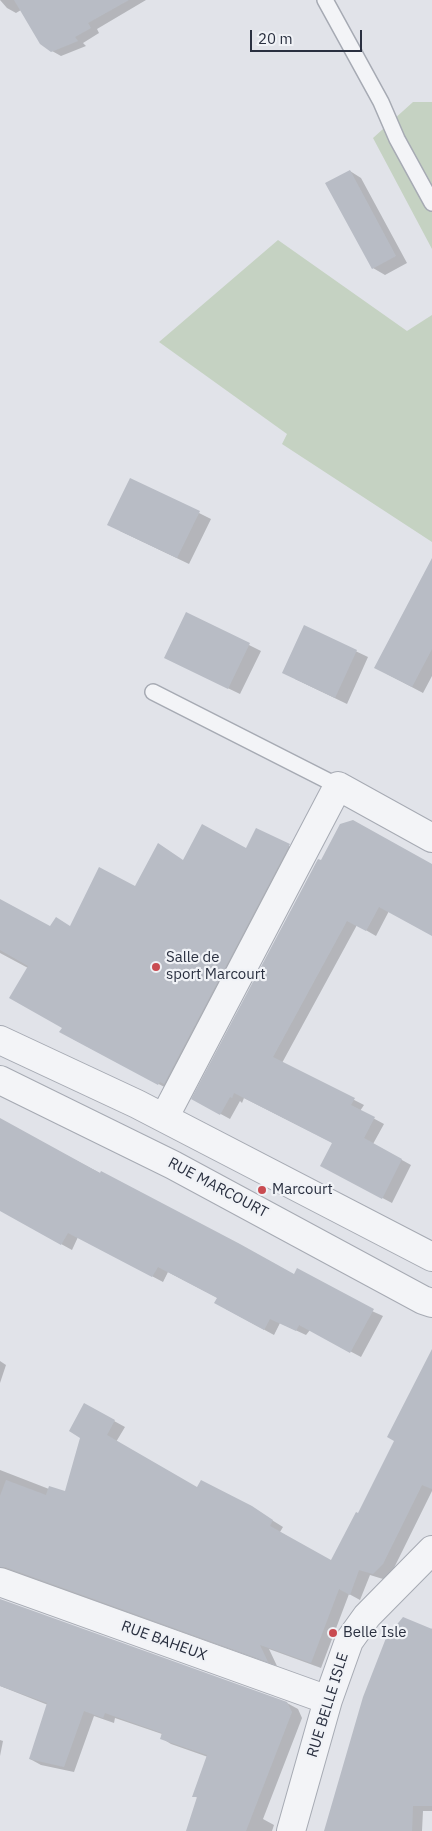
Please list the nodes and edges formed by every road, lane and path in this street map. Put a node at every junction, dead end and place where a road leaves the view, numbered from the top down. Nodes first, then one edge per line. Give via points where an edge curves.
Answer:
1 (325, 0) edge
2 (432, 203) edge
3 (153, 692) dead end
4 (338, 786) junction
5 (432, 838) edge
6 (0, 1040) edge
7 (0, 1080) edge
8 (164, 1118) junction
9 (432, 1257) edge
10 (432, 1302) edge
11 (432, 1550) edge
12 (0, 1582) edge
13 (328, 1700) junction
14 (291, 1831) edge

1 - 2 lane
3 - 4 lane
4 - 5 street
4 - 8 street
6 - 8 street
7 - 10 street, RUE MARCOURT via 173,1165
8 - 9 street
11 - 13 street, RUE BELLE ISLE via 357,1629 342,1658
12 - 13 street, RUE BAHEUX
13 - 14 street, RUE BELLE ISLE

